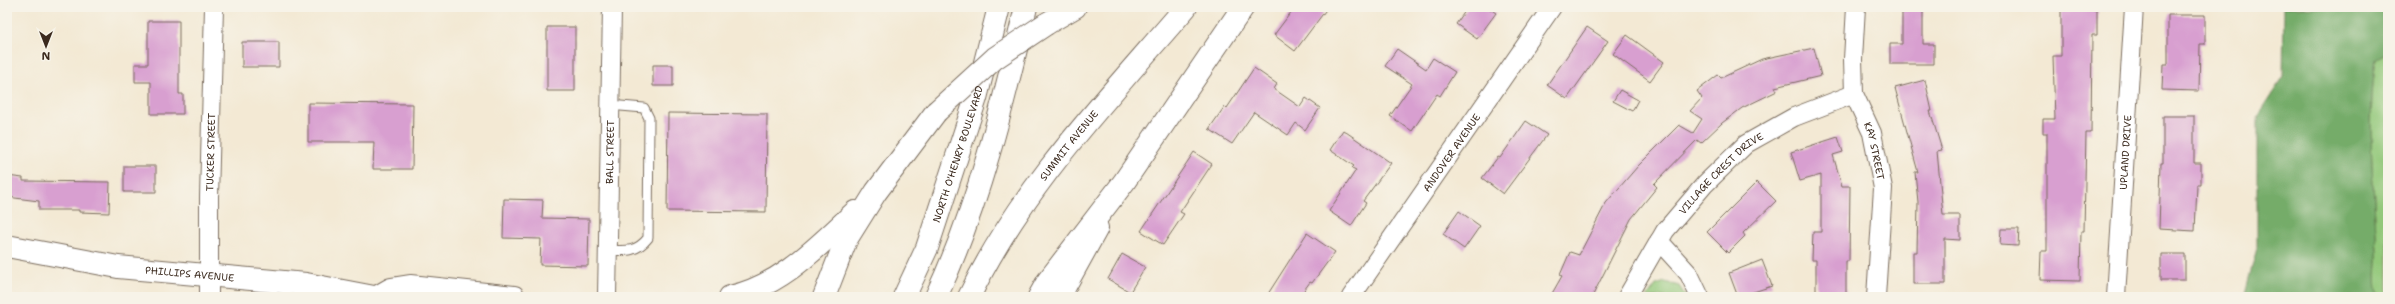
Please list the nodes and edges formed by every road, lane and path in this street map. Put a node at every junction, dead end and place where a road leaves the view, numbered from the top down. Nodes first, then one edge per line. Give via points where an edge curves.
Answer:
1 (214, 7) edge
2 (612, 7) edge
3 (999, 7) edge
4 (1026, 7) edge
5 (1075, 7) edge
6 (1186, 7) edge
7 (1243, 7) edge
8 (1552, 7) edge
9 (1856, 7) edge
10 (2134, 7) edge
11 (1854, 94) junction
12 (609, 105) junction
13 (1124, 182) junction
14 (876, 192) junction
15 (1659, 241) junction
16 (7, 246) edge
17 (607, 250) junction
18 (209, 287) edge
19 (288, 293) edge
20 (376, 297) edge
21 (514, 297) edge
22 (607, 297) edge
23 (730, 297) edge
24 (824, 297) edge
25 (904, 297) edge
26 (936, 297) edge
27 (969, 297) edge
28 (1039, 297) edge
29 (1059, 297) edge
30 (1351, 297) edge
31 (1627, 297) edge
32 (1700, 297) edge
33 (1876, 297) edge
34 (2116, 297) edge

1 - 18 street, TUCKER STREET
2 - 12 street, BALL STREET
3 - 25 main road, NORTH O'HENRY BOULEVARD via 976,98 927,248
4 - 26 main road via 1000,119 964,228
5 - 14 main road, bridge via 995,58 936,112
6 - 27 main road, SUMMIT AVENUE via 1058,158 1023,206 979,276
7 - 13 main road
8 - 30 street, ANDOVER AVENUE
9 - 11 street, KAY STREET
10 - 34 street, UPLAND DRIVE
11 - 15 street, VILLAGE CREST DRIVE via 1794,117 1746,144 1705,184
11 - 33 street, KAY STREET via 1872,133 1883,188
12 - 17 street, BALL STREET
12 - 17 lane via 644,108 648,118 648,238 640,248
13 - 28 main road via 1048,281
13 - 29 main road
14 - 23 main road via 793,268 761,286
14 - 24 main road via 846,240
15 - 31 street, VILLAGE CREST DRIVE
15 - 32 street via 1689,274
16 - 18 main road, PHILLIPS AVENUE
17 - 22 street, BALL STREET
18 - 19 main road, PHILLIPS AVENUE
19 - 20 main road, PHILLIPS AVENUE via 329,287
20 - 21 main road, PHILLIPS AVENUE via 391,289 410,286

